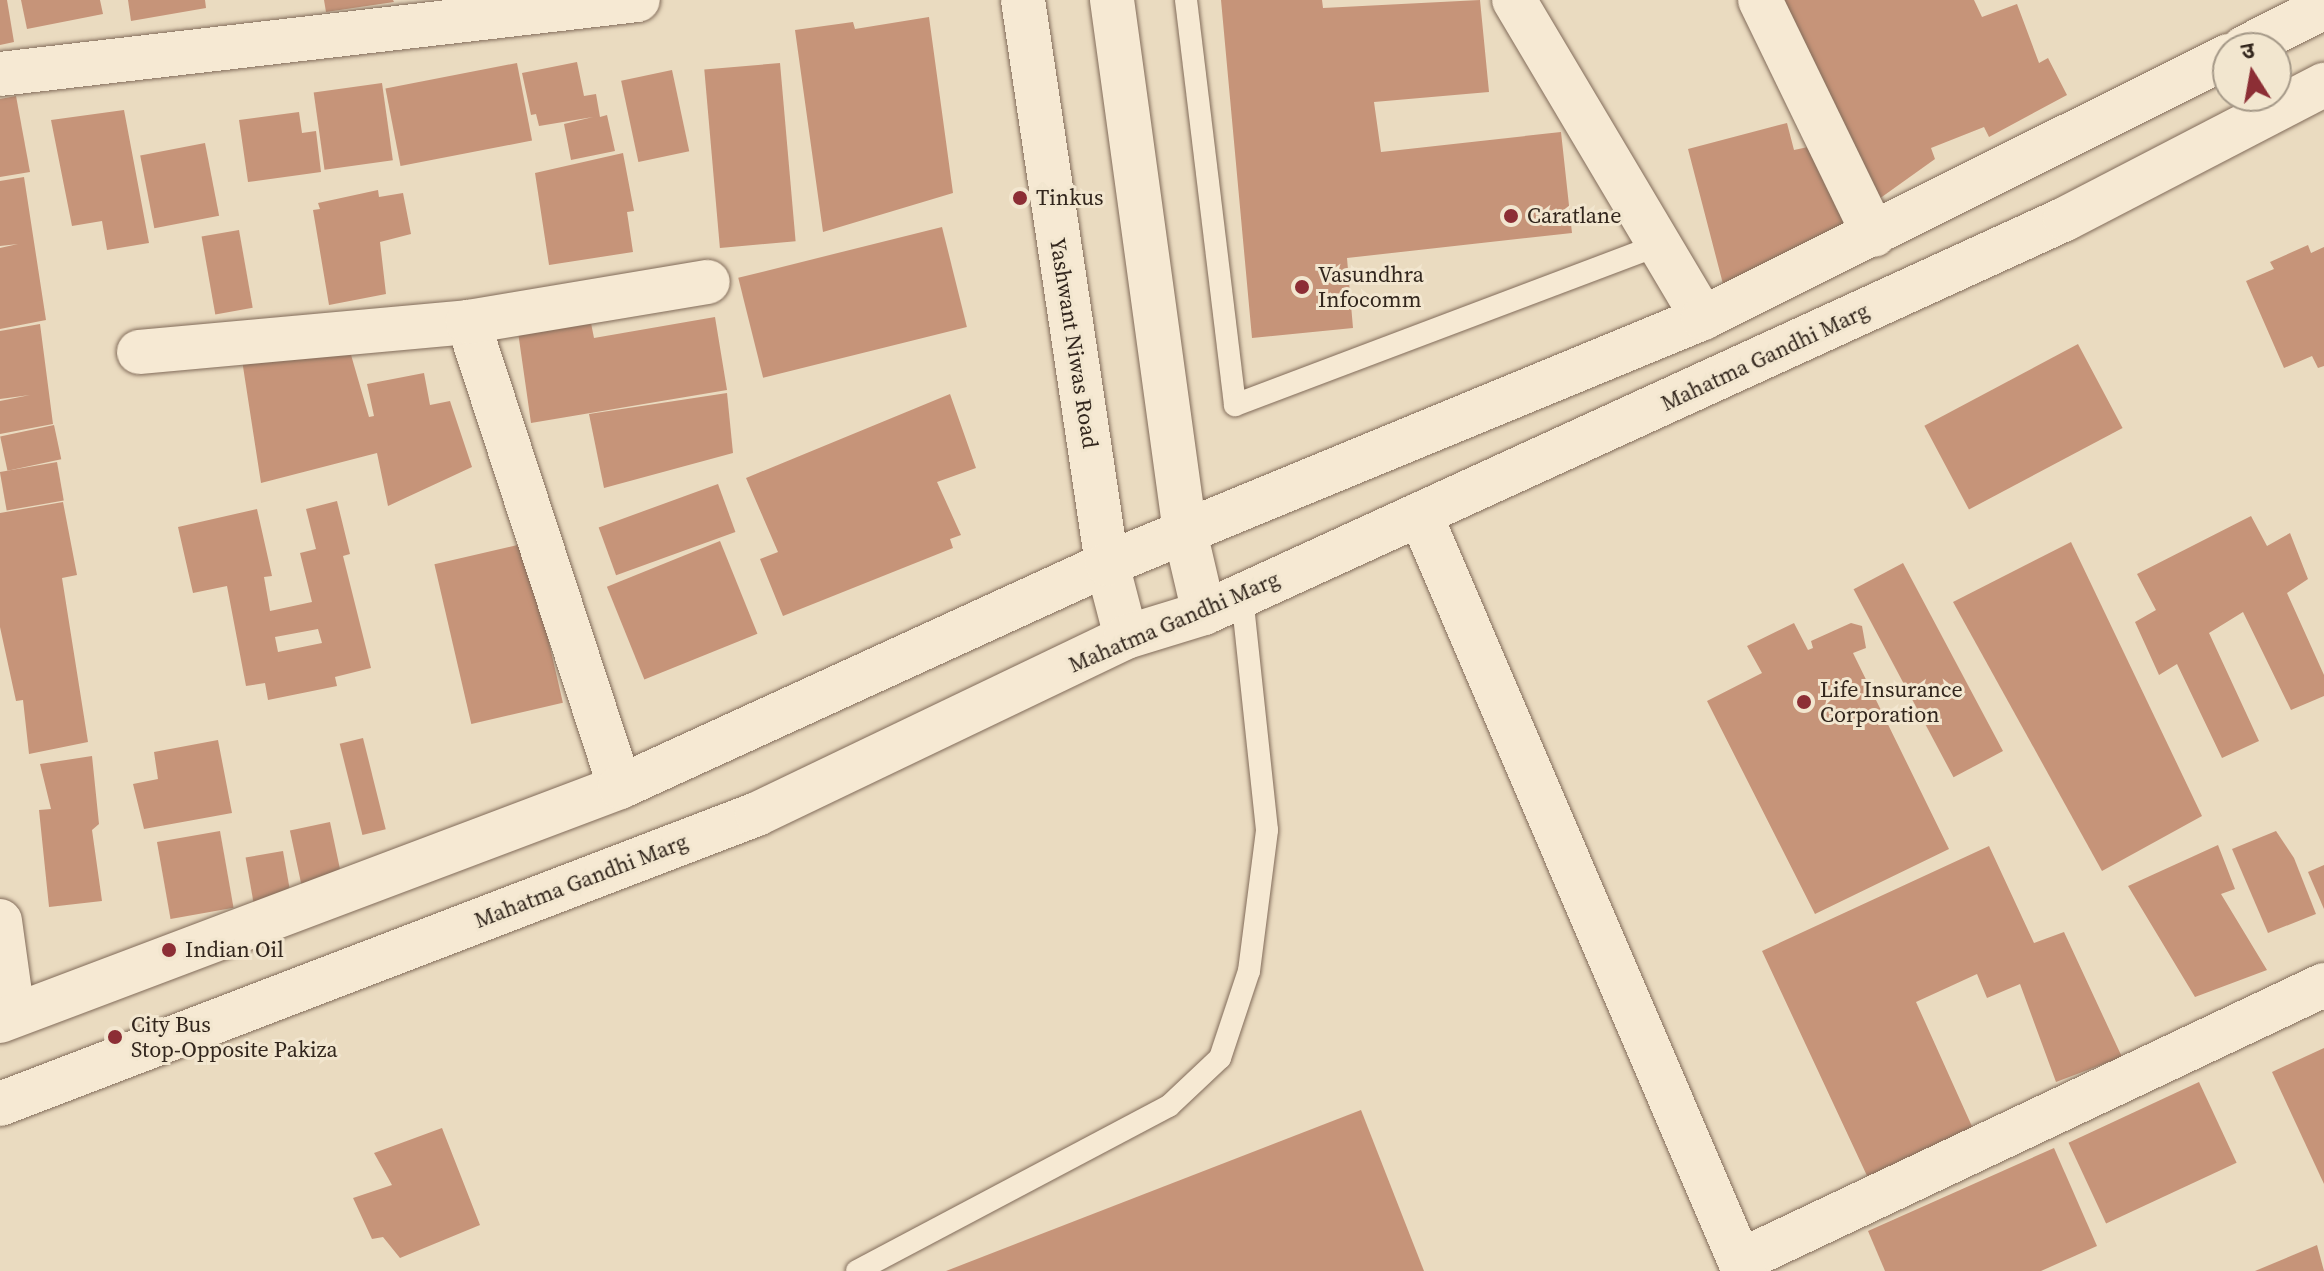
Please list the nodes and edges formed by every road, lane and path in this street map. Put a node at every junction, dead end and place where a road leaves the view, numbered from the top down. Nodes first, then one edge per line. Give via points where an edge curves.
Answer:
1 (638, 0) edge
2 (1023, 0) edge
3 (1112, 0) edge
4 (1186, 0) edge
5 (1514, 0) edge
6 (1760, 0) edge
7 (2324, 7) edge
8 (2275, 32) edge
9 (2212, 64) edge
10 (0, 74) edge
11 (2324, 85) edge
12 (1874, 235) junction
13 (1660, 244) junction
14 (708, 282) dead end
15 (1703, 318) junction
16 (468, 322) junction
17 (139, 352) dead end
18 (1420, 514) junction
19 (1185, 532) junction
20 (1107, 564) junction
21 (1223, 604) junction
22 (1126, 637) junction
23 (620, 787) junction
24 (0, 921) edge
25 (2324, 985) edge
26 (7, 1018) edge
27 (0, 1104) edge
28 (1742, 1266) edge
29 (857, 1271) edge

1 - 10 main road
2 - 20 main road, Yashwant Niwas Road
3 - 19 main road
4 - 13 lane via 1235,405
5 - 13 main road
6 - 12 main road
7 - 8 main road
9 - 12 main road
11 - 18 main road, Mahatma Gandhi Marg via 2065,219
12 - 15 main road
13 - 15 main road
14 - 16 main road
15 - 19 main road
16 - 17 main road
16 - 23 main road
18 - 21 main road, Mahatma Gandhi Marg
18 - 28 main road
19 - 20 main road
19 - 21 main road
20 - 22 main road, Yashwant Niwas Road
20 - 23 main road
21 - 22 main road, Mahatma Gandhi Marg
21 - 29 lane via 1267,830 1249,971 1220,1058 1169,1106
22 - 27 main road, Mahatma Gandhi Marg via 757,814
23 - 26 main road
24 - 26 main road
25 - 28 main road

